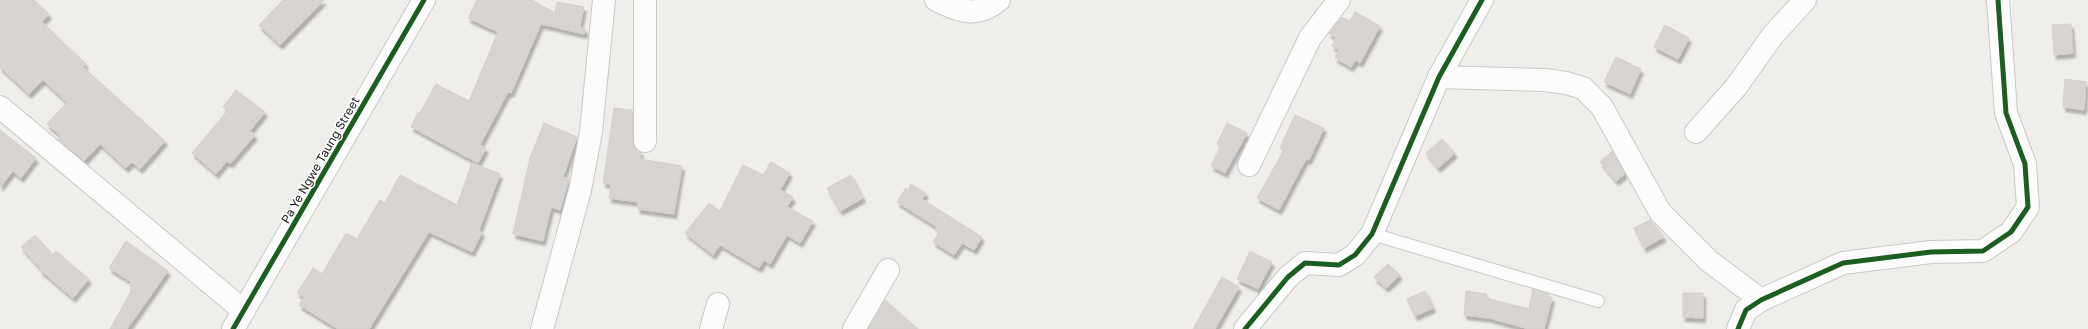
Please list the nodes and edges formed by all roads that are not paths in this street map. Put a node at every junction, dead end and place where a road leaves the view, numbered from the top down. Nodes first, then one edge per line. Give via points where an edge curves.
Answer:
1 (424, 0) edge
2 (604, 0) edge
3 (645, 0) edge
4 (936, 0) edge
5 (999, 0) edge
6 (1339, 0) edge
7 (1482, 0) edge
8 (1805, 0) edge
9 (1998, 0) edge
10 (1438, 77) junction
11 (0, 107) edge
12 (1696, 132) dead end
13 (645, 141) dead end
14 (1249, 165) dead end
15 (1372, 234) junction
16 (888, 270) dead end
17 (1761, 300) junction
18 (1598, 301) dead end
19 (718, 304) dead end
20 (244, 311) junction
21 (233, 329) edge
22 (542, 329) edge
23 (711, 329) edge
24 (854, 329) edge
25 (1245, 329) edge
26 (1738, 329) edge

1 - 20 street, Pa Ye Ngwe Taung Street
2 - 22 street via 591,132 582,182
3 - 13 street
4 - 5 street via 967,12 988,9
6 - 14 street via 1310,38
7 - 10 street
8 - 12 street via 1773,35 1736,87
9 - 17 street via 2006,113 2025,164 2028,208 2011,232 1983,251 1931,252 1843,263
10 - 15 street
10 - 17 street via 1545,80 1583,88 1602,107 1660,212 1709,261
11 - 20 street
15 - 18 lane
15 - 25 street via 1355,255 1339,265 1305,264 1288,277
16 - 24 street
17 - 26 street via 1746,310
19 - 23 street
20 - 21 street, Pa Ye Ngwe Taung Street

